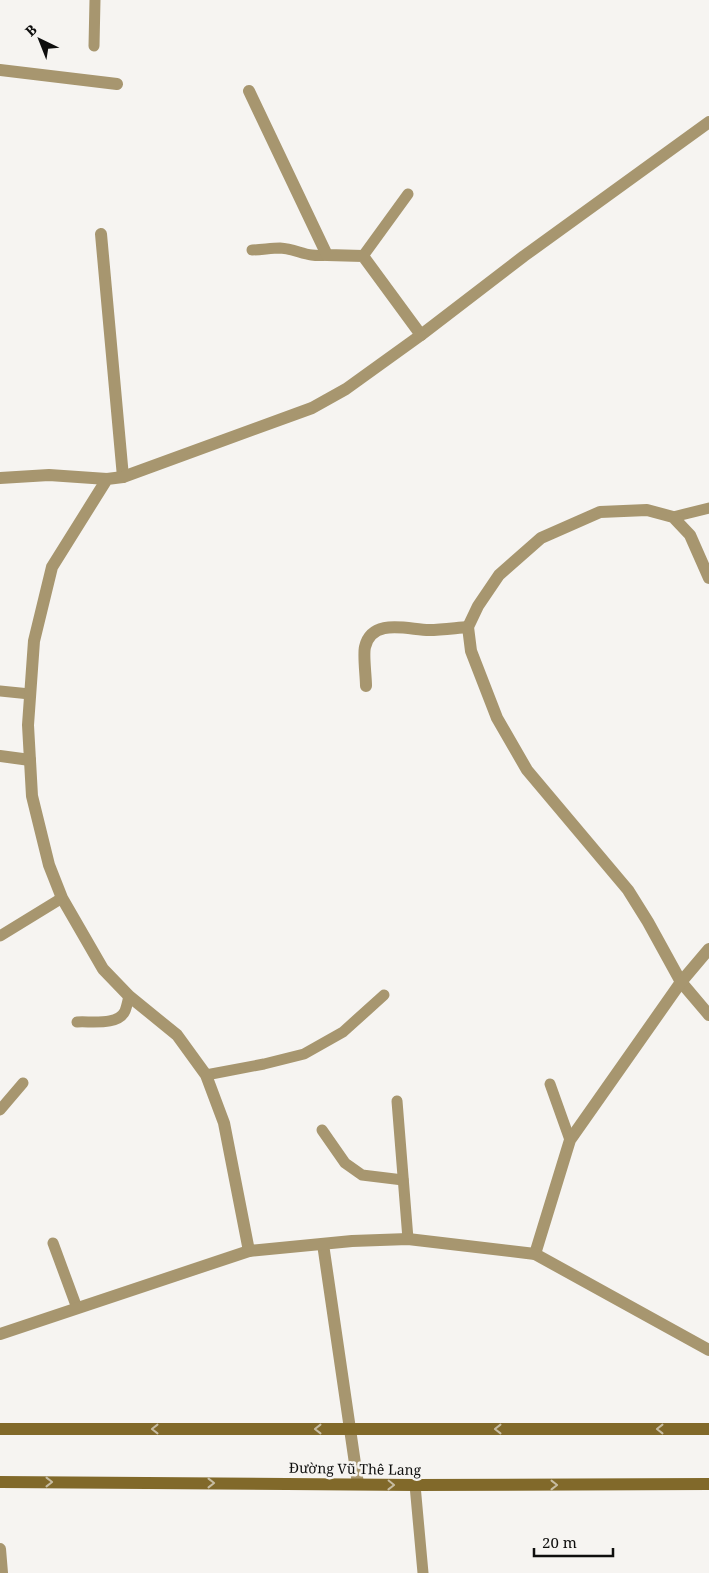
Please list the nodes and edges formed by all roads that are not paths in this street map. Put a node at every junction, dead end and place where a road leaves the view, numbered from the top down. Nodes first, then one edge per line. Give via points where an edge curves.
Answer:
1 (95, 0) edge
2 (94, 46) dead end
3 (0, 70) edge
4 (118, 84) dead end
5 (249, 91) dead end
6 (709, 122) edge
7 (408, 194) dead end
8 (101, 234) dead end
9 (252, 250) dead end
10 (327, 255) junction
11 (363, 256) junction
12 (421, 335) junction
13 (123, 477) junction
14 (0, 478) edge
15 (107, 479) junction
16 (709, 508) edge
17 (673, 517) junction
18 (709, 578) edge
19 (468, 627) junction
20 (366, 686) dead end
21 (0, 691) edge
22 (30, 694) junction
23 (0, 756) edge
24 (30, 760) junction
25 (62, 898) junction
26 (0, 936) edge
27 (709, 949) edge
28 (681, 982) junction
29 (384, 995) dead end
30 (129, 996) junction
31 (709, 1014) edge
32 (77, 1022) dead end
33 (206, 1075) junction
34 (23, 1083) dead end
35 (550, 1084) dead end
36 (397, 1101) dead end
37 (0, 1110) edge
38 (322, 1130) dead end
39 (570, 1140) junction
40 (403, 1180) junction
41 (408, 1239) junction
42 (53, 1243) dead end
43 (323, 1244) junction
44 (249, 1251) junction
45 (535, 1254) junction
46 (77, 1308) junction
47 (0, 1334) edge
48 (709, 1350) edge
49 (0, 1429) edge
50 (350, 1429) junction
51 (709, 1429) edge
52 (0, 1482) edge
53 (358, 1484) junction
54 (709, 1484) edge
55 (415, 1485) junction
56 (0, 1549) edge
57 (2, 1573) edge
58 (423, 1573) edge

1 - 2 lane
3 - 4 street
5 - 10 street
6 - 12 street
7 - 11 lane
8 - 13 street
9 - 10 lane via 280,248 309,256
10 - 11 street
11 - 12 street
12 - 13 street via 346,389 312,408
13 - 15 street
14 - 15 street via 49,475
15 - 22 street via 52,567 34,641
16 - 17 lane
17 - 18 street via 690,535
17 - 19 street via 648,510 600,512 541,538 499,575
19 - 20 street via 420,630 403,626 382,628 371,634 365,647
19 - 28 street via 471,651 497,718 527,770 628,890
21 - 22 lane
22 - 24 street
23 - 24 street
24 - 25 street via 32,796 49,865
25 - 26 lane
25 - 30 street via 102,969
27 - 28 street
28 - 31 street
28 - 39 street
29 - 33 lane via 343,1032 304,1054
30 - 32 lane via 119,1018
30 - 33 street via 177,1035
33 - 44 street via 224,1123
34 - 37 lane
35 - 39 lane
36 - 40 lane
38 - 40 lane via 345,1163 362,1174
39 - 45 street
40 - 41 lane
41 - 43 street
41 - 45 street
42 - 46 lane
43 - 44 street
43 - 50 street
44 - 46 street
45 - 48 street
46 - 47 street
50 -> 49 street
51 -> 50 street
50 - 53 street
52 -> 53 street, Đường Vũ Thê Lang
53 -> 55 street, Đường Vũ Thê Lang
55 -> 54 street, Đường Vũ Thê Lang
55 - 58 lane
56 - 57 street

